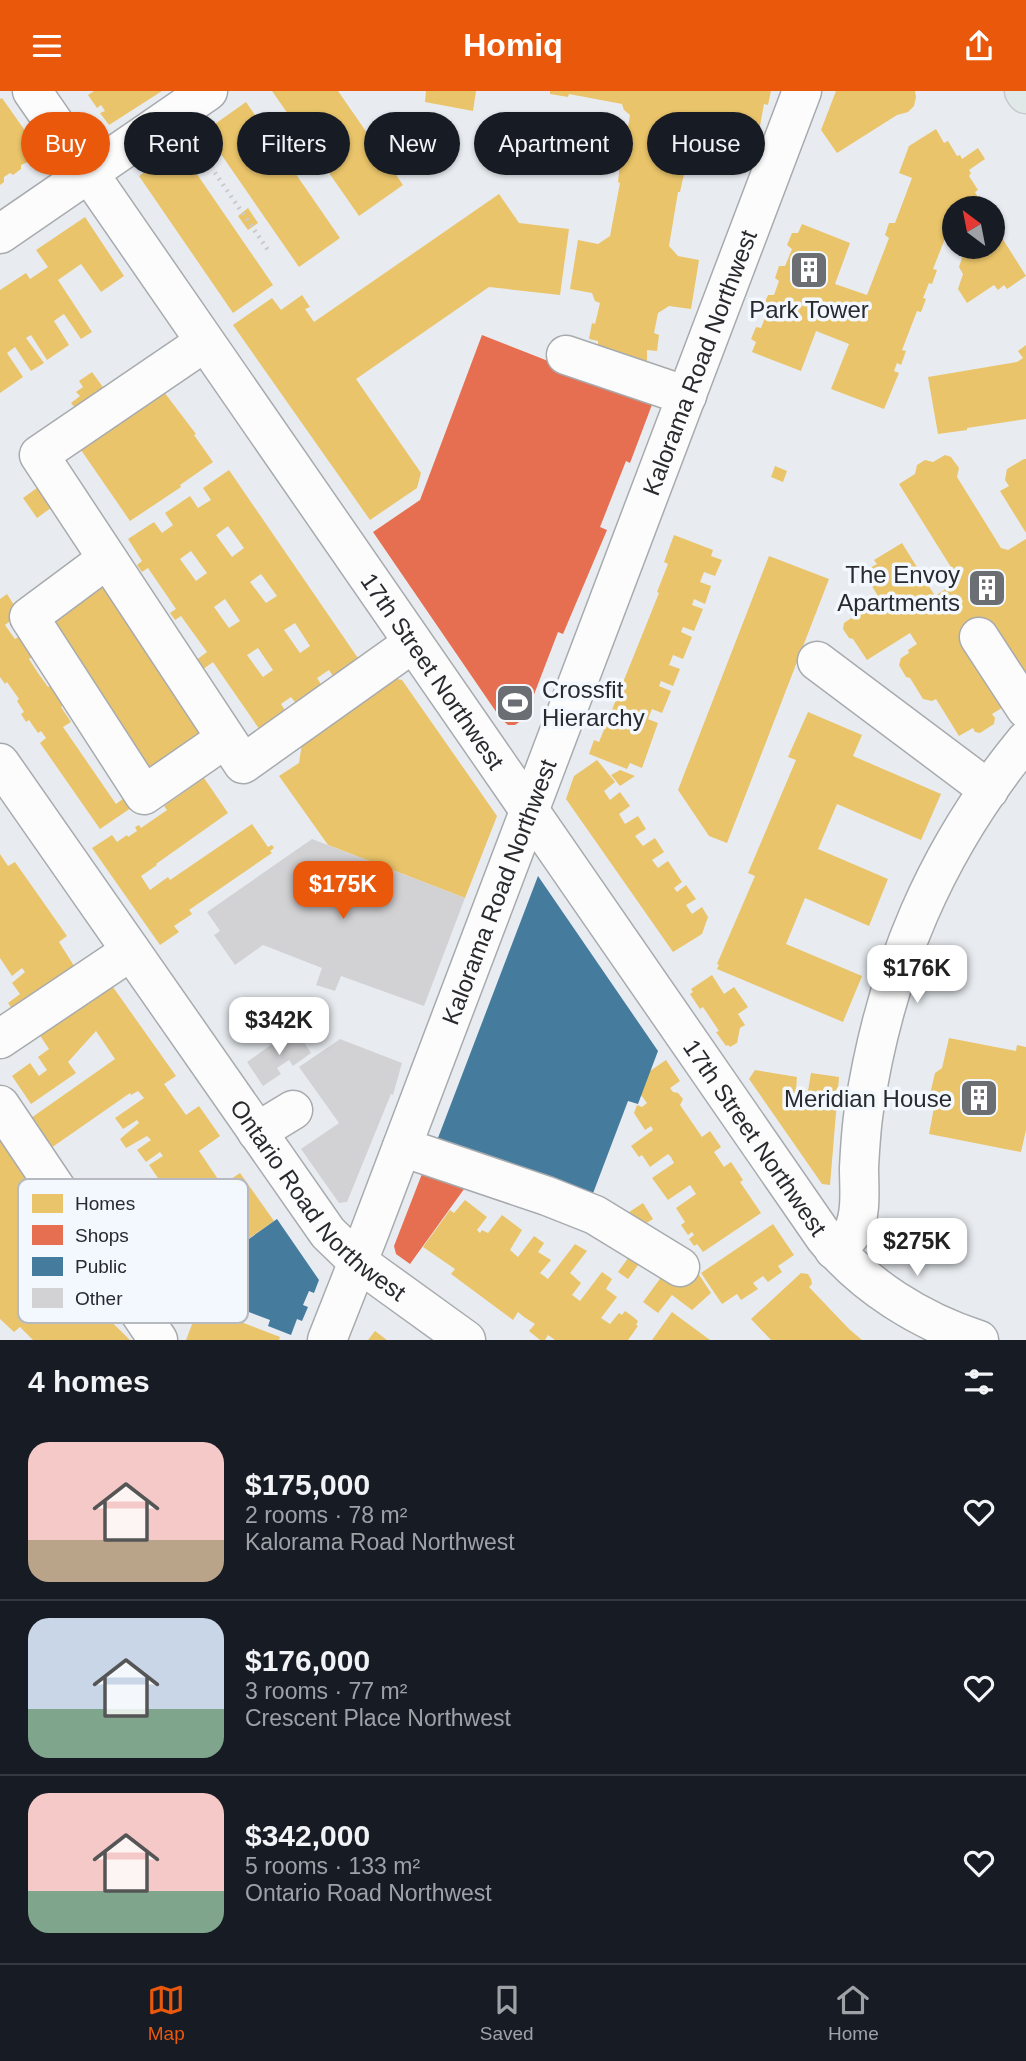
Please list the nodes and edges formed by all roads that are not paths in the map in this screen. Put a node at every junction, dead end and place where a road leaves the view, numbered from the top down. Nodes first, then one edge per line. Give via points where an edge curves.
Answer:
1 (32, 91) edge
2 (208, 91) edge
3 (802, 91) edge
4 (47, 112) edge
5 (110, 159) edge
6 (86, 175) edge
7 (90, 175) edge
8 (0, 234) edge
9 (205, 342) junction
10 (566, 355) dead end
11 (687, 396) junction
12 (107, 559) junction
13 (979, 637) dead end
14 (413, 643) junction
15 (817, 661) dead end
16 (1026, 709) edge
17 (226, 739) junction
18 (1026, 740) edge
19 (0, 763) edge
20 (989, 790) junction
21 (530, 809) junction
22 (131, 951) junction
23 (0, 1039) edge
24 (0, 1105) edge
25 (293, 1110) dead end
26 (257, 1132) junction
27 (402, 1147) junction
28 (50, 1179) edge
29 (834, 1250) junction
30 (358, 1262) junction
31 (680, 1268) dead end
32 (147, 1323) edge
33 (159, 1340) edge
34 (327, 1340) edge
35 (466, 1340) edge
36 (979, 1340) edge

1 - 4 street, 17th Street Northwest
2 - 5 street
3 - 11 street, Kalorama Road Northwest
6 - 8 street
7 - 9 street, 17th Street Northwest
9 - 12 street via 39,456
9 - 14 street, 17th Street Northwest
10 - 11 street
11 - 21 street, Kalorama Road Northwest
12 - 17 street
12 - 17 street via 29,617 144,795
13 - 16 street
14 - 17 street via 243,764
14 - 21 street, 17th Street Northwest
15 - 20 street
18 - 20 street
19 - 22 street, Ontario Road Northwest
20 - 29 street via 934,881 898,965 866,1094 859,1210 852,1233
21 - 27 street, Kalorama Road Northwest
21 - 29 street, 17th Street Northwest
22 - 23 street
22 - 26 street, Ontario Road Northwest
24 - 28 street
25 - 26 street
26 - 30 street, Ontario Road Northwest via 328,1233
27 - 30 street, Kalorama Road Northwest
27 - 31 street via 595,1215
29 - 36 street, 17th Street Northwest via 894,1299
30 - 34 street, Kalorama Road Northwest
30 - 35 street, Ontario Road Northwest
32 - 33 street

